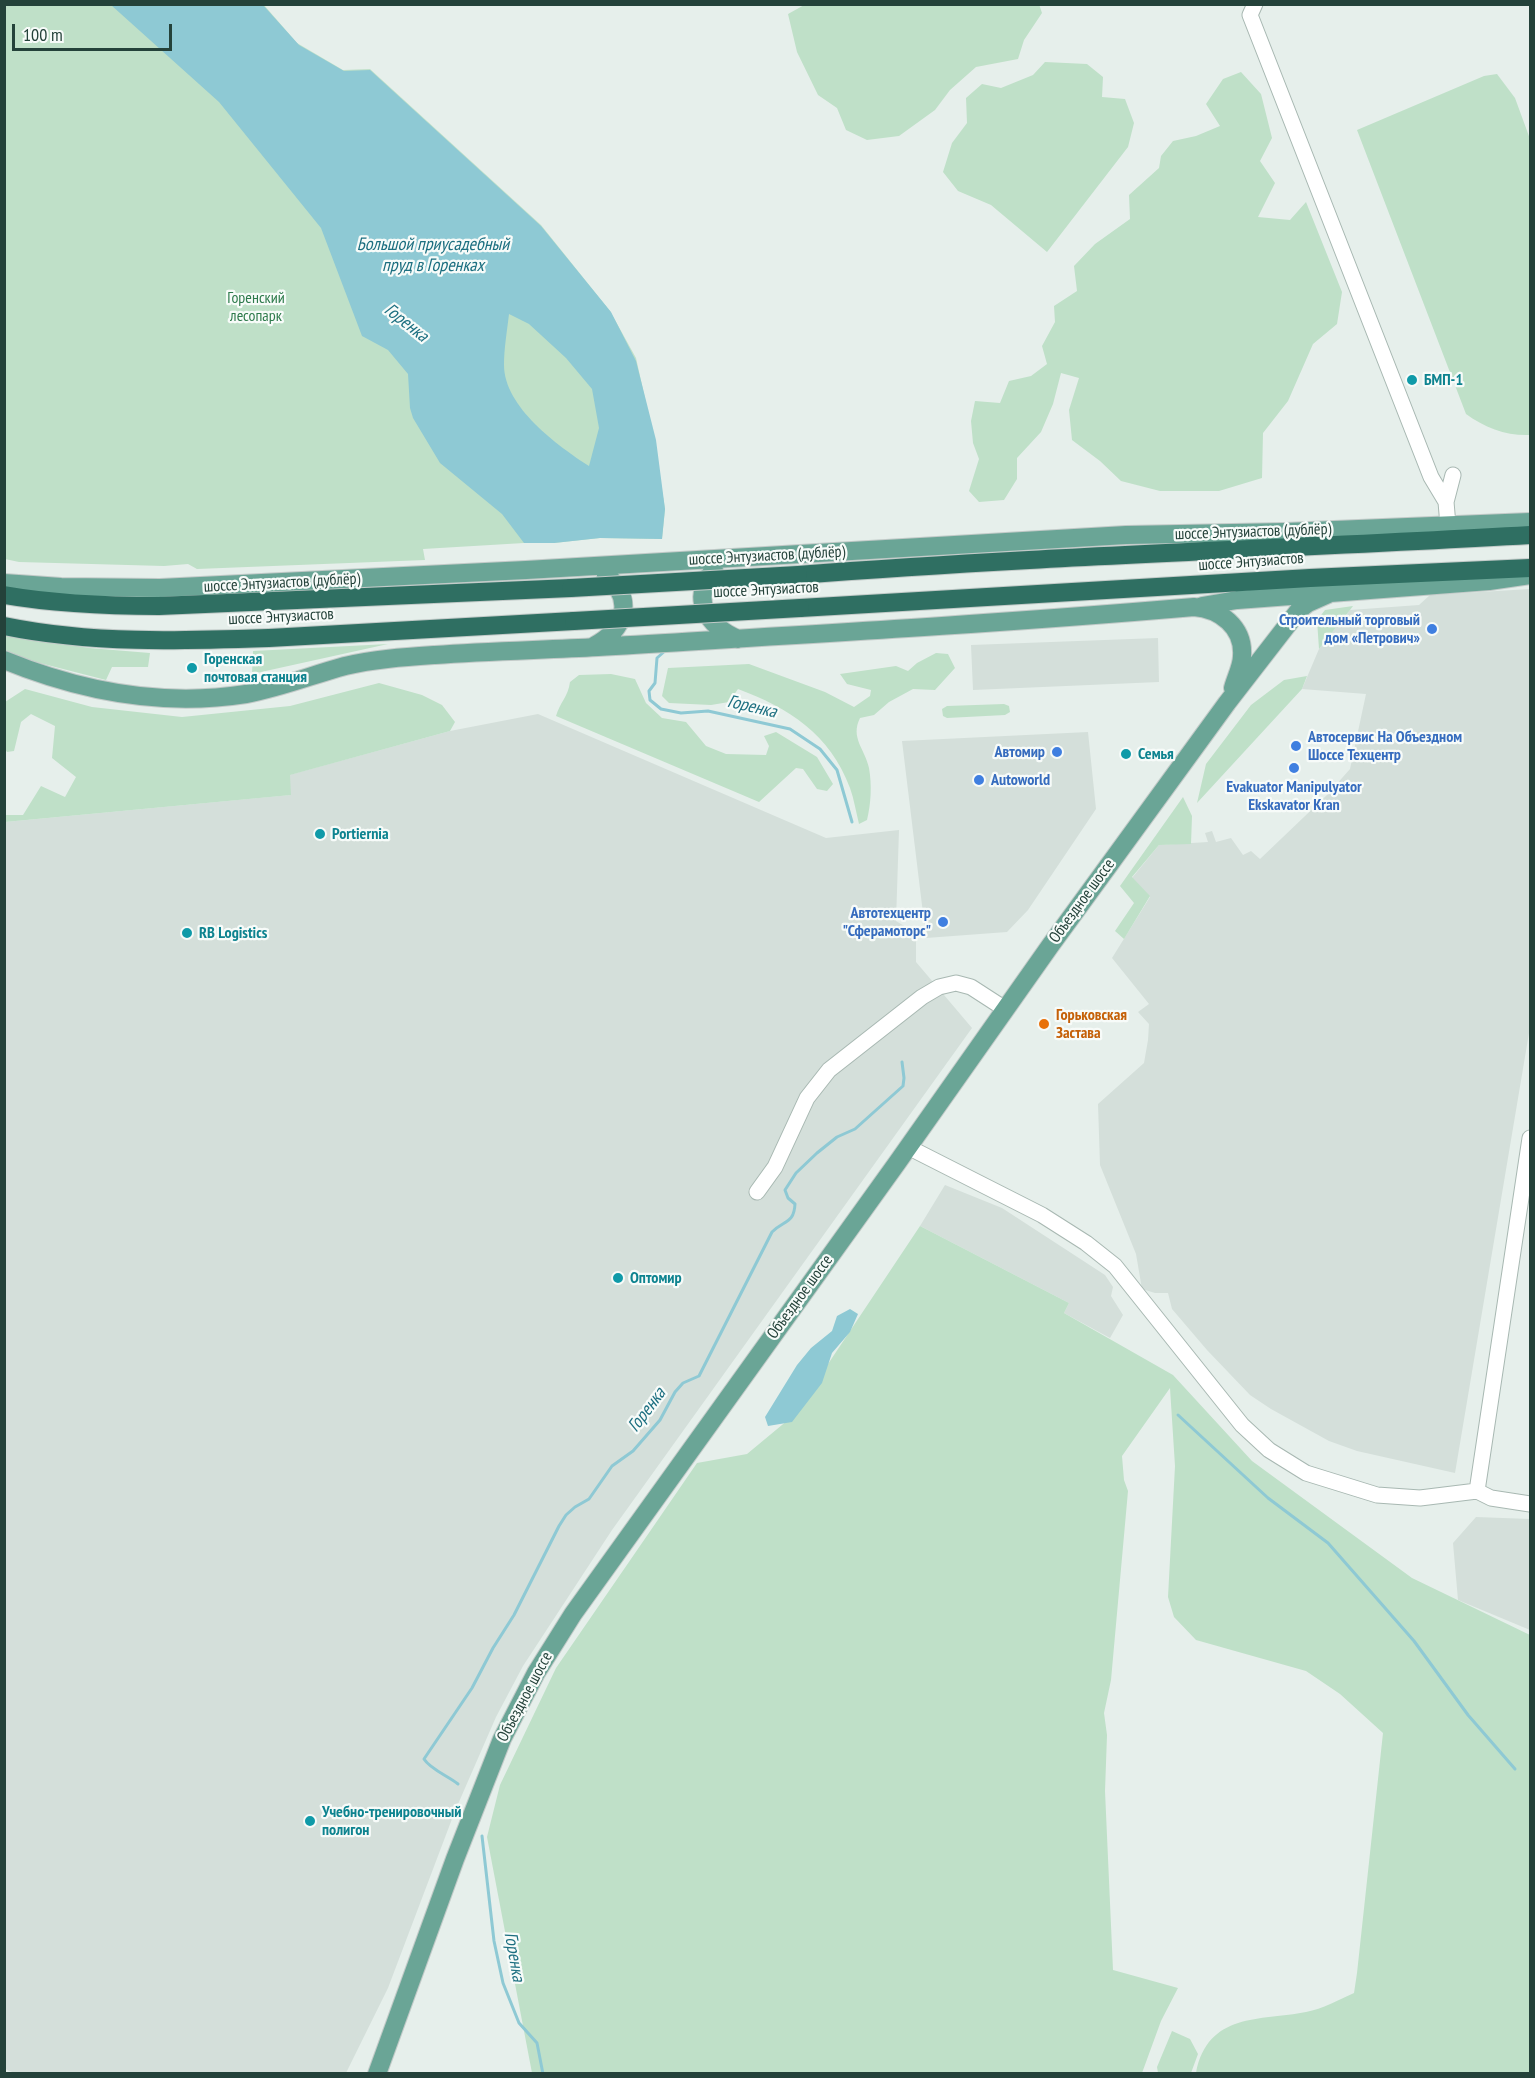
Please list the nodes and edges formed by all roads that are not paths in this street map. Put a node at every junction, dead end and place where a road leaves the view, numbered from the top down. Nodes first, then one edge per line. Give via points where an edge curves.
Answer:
1 (1255, 4) edge
2 (1453, 475) dead end
3 (1446, 502) junction
4 (1530, 522) edge
5 (1448, 525) junction
6 (1530, 535) edge
7 (730, 558) junction
8 (587, 567) junction
9 (1530, 568) edge
10 (1530, 575) edge
11 (4, 583) edge
12 (1335, 591) junction
13 (4, 595) edge
14 (1194, 608) junction
15 (4, 626) edge
16 (738, 639) junction
17 (592, 647) junction
18 (4, 660) edge
19 (1227, 704) junction
20 (1005, 1009) junction
21 (1530, 1138) edge
22 (908, 1147) junction
23 (757, 1192) dead end
24 (1477, 1491) junction
25 (1530, 1504) edge
26 (378, 2073) edge

1 - 3 street via 1250,15 1431,477
2 - 3 street
3 - 5 street
4 - 5 main road, шоссе Энтузиастов (дублёр)
5 - 7 main road, шоссе Энтузиастов (дублёр) via 1126,535
6 - 13 highway, шоссе Энтузиастов, bridge via 1119,554 571,588 159,606 70,603
7 - 8 main road, шоссе Энтузиастов (дублёр)
7 - 16 main road via 710,574 703,600 714,625
8 - 11 main road, шоссе Энтузиастов (дублёр) via 160,588
8 - 17 main road via 612,580 623,605 615,631
9 - 15 highway, шоссе Энтузиастов, bridge via 318,636 84,638
10 - 12 main road
12 - 14 main road
12 - 19 main road, Объездное шоссе via 1299,610
14 - 16 main road
14 - 19 main road via 1219,613 1232,624 1240,639 1241,664
16 - 17 main road
17 - 18 main road via 381,660 248,693 175,700 97,690
19 - 20 main road, Объездное шоссе
20 - 22 main road, Объездное шоссе
20 - 23 street via 956,982 922,997 829,1070 807,1098 775,1167
21 - 24 street
22 - 24 street via 1042,1215 1115,1266 1242,1425 1269,1450 1306,1473 1377,1495 1420,1498
22 - 26 main road, Объездное шоссе via 573,1614 536,1673 502,1739
24 - 25 street via 1491,1498

